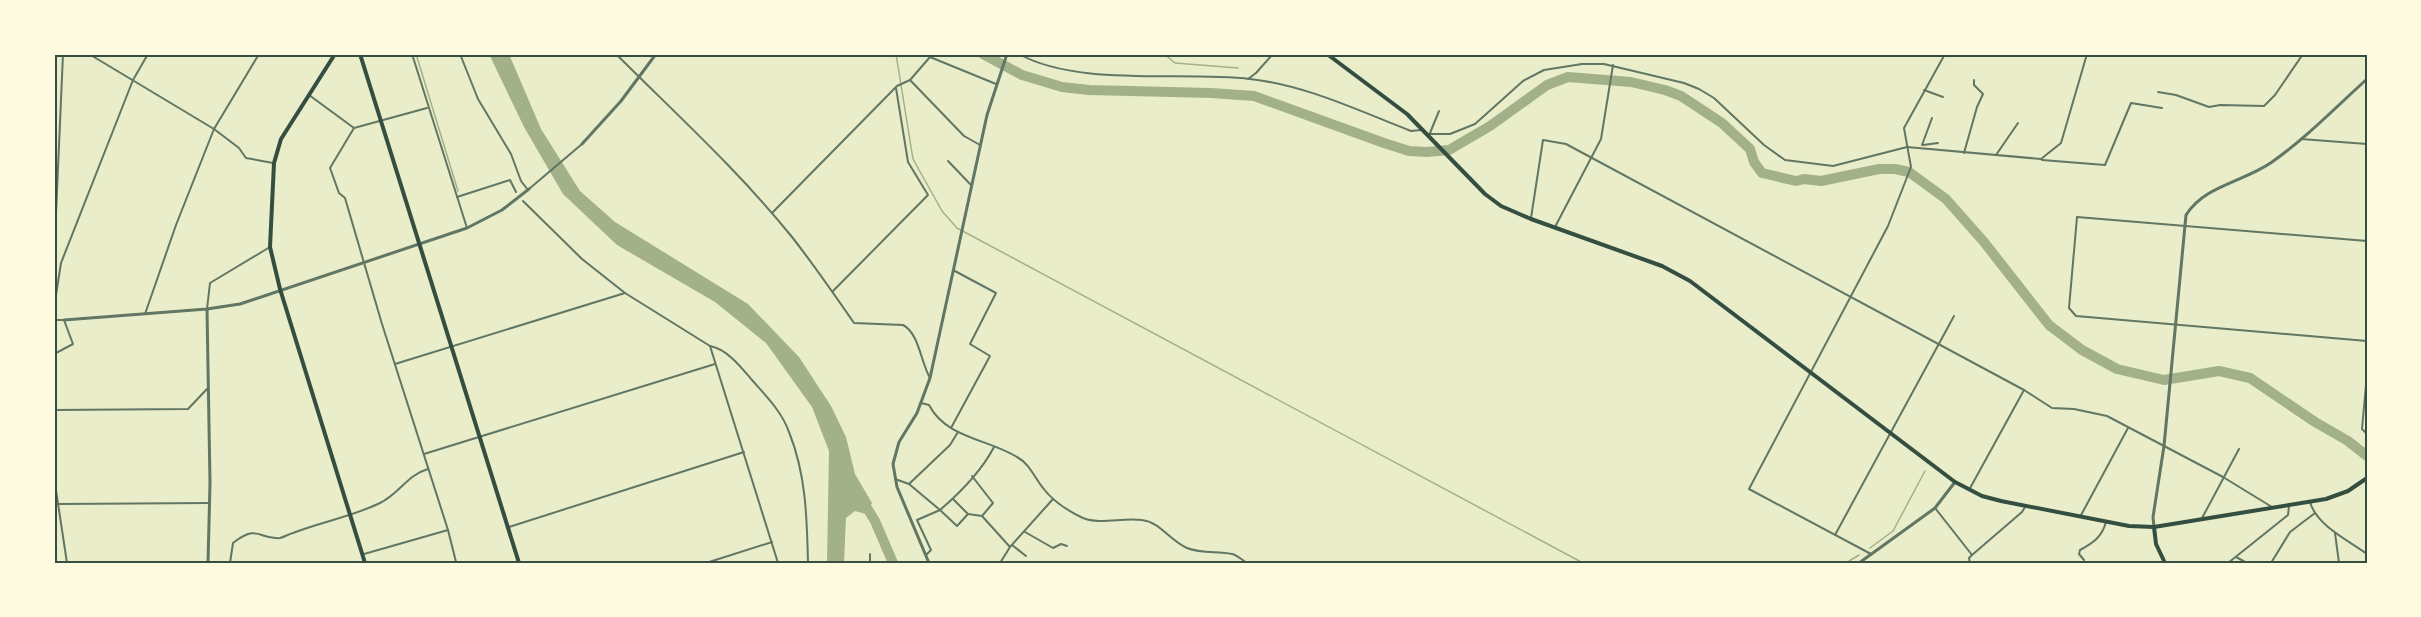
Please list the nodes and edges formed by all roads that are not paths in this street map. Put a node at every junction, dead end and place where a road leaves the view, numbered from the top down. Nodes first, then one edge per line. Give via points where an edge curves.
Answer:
1 (63, 54) edge
2 (90, 54) edge
3 (148, 54) edge
4 (259, 54) edge
5 (335, 54) edge
6 (360, 54) edge
7 (412, 54) edge
8 (460, 54) edge
9 (616, 54) edge
10 (656, 54) edge
11 (1019, 54) edge
12 (1273, 54) edge
13 (1327, 54) edge
14 (1945, 54) edge
15 (2087, 54) edge
16 (2303, 54) edge
17 (1006, 56) edge
18 (1613, 65) junction
19 (639, 75) junction
20 (1248, 79) junction
21 (2367, 79) edge
22 (133, 80) junction
23 (910, 80) junction
24 (1974, 80) dead end
25 (996, 84) junction
26 (896, 87) junction
27 (1924, 90) junction
28 (2158, 92) dead end
29 (309, 95) junction
30 (1943, 97) dead end
31 (428, 108) junction
32 (2162, 108) dead end
33 (1439, 111) dead end
34 (1932, 118) dead end
35 (380, 122) junction
36 (2018, 123) dead end
37 (354, 128) junction
38 (214, 129) junction
39 (1423, 130) junction
40 (1428, 135) junction
41 (2300, 139) junction
42 (1938, 143) dead end
43 (582, 144) joint
44 (2367, 144) edge
45 (980, 145) junction
46 (1922, 146) junction
47 (1907, 147) junction
48 (1964, 153) junction
49 (1996, 156) junction
50 (2041, 159) junction
51 (1591, 160) junction
52 (948, 161) dead end
53 (274, 163) junction
54 (972, 186) junction
55 (529, 190) junction
56 (516, 192) dead end
57 (457, 197) junction
58 (523, 201) dead end
59 (772, 213) junction
60 (1531, 219) junction
61 (2184, 226) junction
62 (467, 228) junction
63 (1555, 228) junction
64 (2367, 241) edge
65 (420, 244) junction
66 (270, 247) junction
67 (54, 260) edge
68 (363, 262) junction
69 (953, 270) junction
70 (280, 289) junction
71 (833, 291) junction
72 (625, 293) junction
73 (1851, 299) junction
74 (54, 308) edge
75 (207, 309) junction
76 (146, 314) junction
77 (1954, 316) dead end
78 (54, 320) edge
79 (64, 320) junction
80 (2175, 324) junction
81 (2367, 341) edge
82 (1937, 345) junction
83 (452, 346) junction
84 (710, 346) junction
85 (54, 362) edge
86 (395, 364) junction
87 (715, 364) junction
88 (1811, 372) junction
89 (2367, 374) edge
90 (930, 378) junction
91 (208, 387) junction
92 (2024, 390) junction
93 (921, 402) junction
94 (54, 410) edge
95 (951, 428) junction
96 (2128, 428) junction
97 (958, 432) junction
98 (1890, 432) junction
99 (2367, 434) edge
100 (480, 436) junction
101 (2164, 446) junction
102 (994, 447) junction
103 (2239, 449) dead end
104 (744, 452) junction
105 (424, 454) junction
106 (428, 469) junction
107 (972, 476) junction
108 (54, 477) edge
109 (2223, 477) junction
110 (2367, 478) edge
111 (895, 479) junction
112 (1955, 482) junction
113 (909, 484) junction
114 (1969, 490) junction
115 (953, 499) junction
116 (1053, 499) junction
117 (2310, 502) junction
118 (210, 503) junction
119 (58, 504) junction
120 (2025, 506) junction
121 (2289, 506) junction
122 (1935, 508) junction
123 (2274, 508) junction
124 (940, 510) junction
125 (2315, 513) junction
126 (349, 514) junction
127 (968, 514) junction
128 (982, 516) junction
129 (2080, 517) junction
130 (2201, 520) junction
131 (2106, 522) junction
132 (508, 527) junction
133 (2154, 527) junction
134 (448, 530) junction
135 (1024, 532) junction
136 (2334, 533) junction
137 (1834, 535) junction
138 (772, 542) junction
139 (1011, 546) junction
140 (1067, 546) dead end
141 (870, 554) dead end
142 (1872, 554) junction
143 (2367, 554) edge
144 (362, 555) junction
145 (1972, 555) junction
146 (924, 556) junction
147 (1026, 556) dead end
148 (2236, 557) junction
149 (2084, 560) dead end
150 (67, 563) edge
151 (208, 563) edge
152 (230, 563) edge
153 (365, 563) edge
154 (453, 563) edge
155 (519, 563) edge
156 (706, 563) edge
157 (778, 563) edge
158 (808, 563) edge
159 (870, 563) edge
160 (929, 563) edge
161 (1000, 563) edge
162 (1247, 563) edge
163 (1859, 563) edge
164 (1970, 563) edge
165 (2165, 563) edge
166 (2228, 563) edge
167 (2247, 563) edge
168 (2271, 563) edge
169 (2339, 563) edge

1 - 67 street
2 - 22 street
3 - 22 street
4 - 38 street
5 - 29 main road
6 - 35 main road
7 - 31 street
8 - 55 street via 478,99
9 - 19 street
10 - 19 street
11 - 20 street via 1088,73
12 - 20 street
13 - 39 main road
14 - 27 street
15 - 50 street via 2061,143
16 - 28 street via 2264,106 2209,107
17 - 25 street
18 - 40 street via 1582,64 1544,70 1523,81 1474,124 1450,134
18 - 47 street via 1699,89 1785,160 1833,166
18 - 51 street via 1601,139
19 - 43 street
19 - 59 street
20 - 39 street via 1299,89 1411,130
21 - 41 street
22 - 38 street
22 - 74 street via 61,263
23 - 25 street via 930,57
23 - 26 street
23 - 45 street via 964,136
24 - 48 street via 1983,94
25 - 45 street
26 - 59 street
26 - 71 street via 908,162 928,195
27 - 30 street
27 - 47 street via 1904,128
29 - 37 street
29 - 53 main road via 281,139
31 - 35 street
31 - 57 street
32 - 50 street via 2131,103 2105,165
33 - 40 street
34 - 46 street
35 - 37 street
35 - 65 main road
36 - 49 street
37 - 68 street via 330,168 339,193 345,198
38 - 53 street via 246,158
38 - 76 street
39 - 40 main road
40 - 60 main road via 1494,201
41 - 44 street
41 - 61 street via 2270,163 2202,196 2186,215
42 - 46 street
43 - 55 street
45 - 54 street
46 - 47 street
46 - 48 street
47 - 73 street via 1911,167 1888,226
48 - 49 street
49 - 50 street
51 - 60 street via 1566,144 1543,140
51 - 63 street
51 - 73 street
52 - 54 street
53 - 66 main road
54 - 69 street
55 - 62 street
56 - 57 street via 510,180
57 - 62 street
58 - 72 street via 577,254
59 - 71 street
60 - 63 main road
61 - 64 street
61 - 80 street
61 - 80 street via 2077,218 2069,308 2076,316
62 - 65 street
63 - 88 main road via 1662,266 1690,281
65 - 68 street
65 - 83 main road
66 - 70 main road
66 - 75 street via 210,283
68 - 70 street
68 - 86 street
69 - 90 street
69 - 95 street via 996,293 970,344 990,356
70 - 75 street via 240,304
70 - 126 main road
71 - 90 street via 854,323 908,327
72 - 83 street
72 - 84 street
73 - 82 street
73 - 88 street
75 - 76 street
75 - 91 street
76 - 79 street
77 - 82 street
78 - 79 street
79 - 85 street via 73,344 56,352
80 - 81 street
80 - 101 street
82 - 92 street
82 - 98 street
83 - 86 street
83 - 100 main road
84 - 87 street
84 - 158 street via 739,364 769,399 789,431 806,491
86 - 105 street
87 - 100 street
87 - 104 street
88 - 98 main road
88 - 137 street via 1749,489
89 - 99 street via 2362,429
90 - 93 street
91 - 94 street via 188,410
91 - 118 street
92 - 96 street via 2052,408 2107,416
92 - 114 street
93 - 95 street
93 - 111 street via 899,442
95 - 97 street
96 - 101 street
96 - 129 street
97 - 102 street
97 - 113 street via 950,445
98 - 112 main road
98 - 137 street
100 - 105 street
100 - 132 main road
101 - 109 street
101 - 133 street
102 - 107 street
102 - 116 street via 1028,465
103 - 109 street
104 - 132 street
104 - 138 street
105 - 106 street
106 - 126 street via 412,475 389,498
106 - 134 street
107 - 115 street
107 - 128 street via 993,503
108 - 119 street
109 - 123 street
109 - 130 street
110 - 117 main road via 2337,496
111 - 113 street
111 - 146 street
112 - 114 main road
112 - 122 street
113 - 124 street
114 - 120 main road
115 - 124 street
115 - 127 street
116 - 135 street
116 - 162 street via 1084,519 1143,520 1157,525 1189,549 1234,554
117 - 121 main road
117 - 125 street
118 - 119 street
118 - 151 street
119 - 150 street
120 - 129 main road
120 - 145 street
121 - 123 main road
121 - 148 street via 2288,515
122 - 142 street
122 - 145 street
123 - 130 main road
124 - 127 street via 957,526
124 - 146 street via 917,520 931,550
125 - 136 street
125 - 168 street via 2290,532
126 - 144 main road
126 - 152 street via 280,538 245,533 233,543
127 - 128 street
128 - 139 street
129 - 131 main road
130 - 133 main road
131 - 133 main road
131 - 149 street via 2094,543 2080,550
132 - 155 main road
133 - 165 main road via 2156,544
134 - 144 street
134 - 154 street via 456,562
135 - 139 street
135 - 140 street via 1053,548
136 - 143 street
136 - 169 street
137 - 142 street
138 - 156 street
138 - 157 street
139 - 147 street
139 - 161 street
141 - 159 street
142 - 163 street
144 - 153 main road
145 - 164 street
146 - 160 street
148 - 166 street
148 - 167 street

